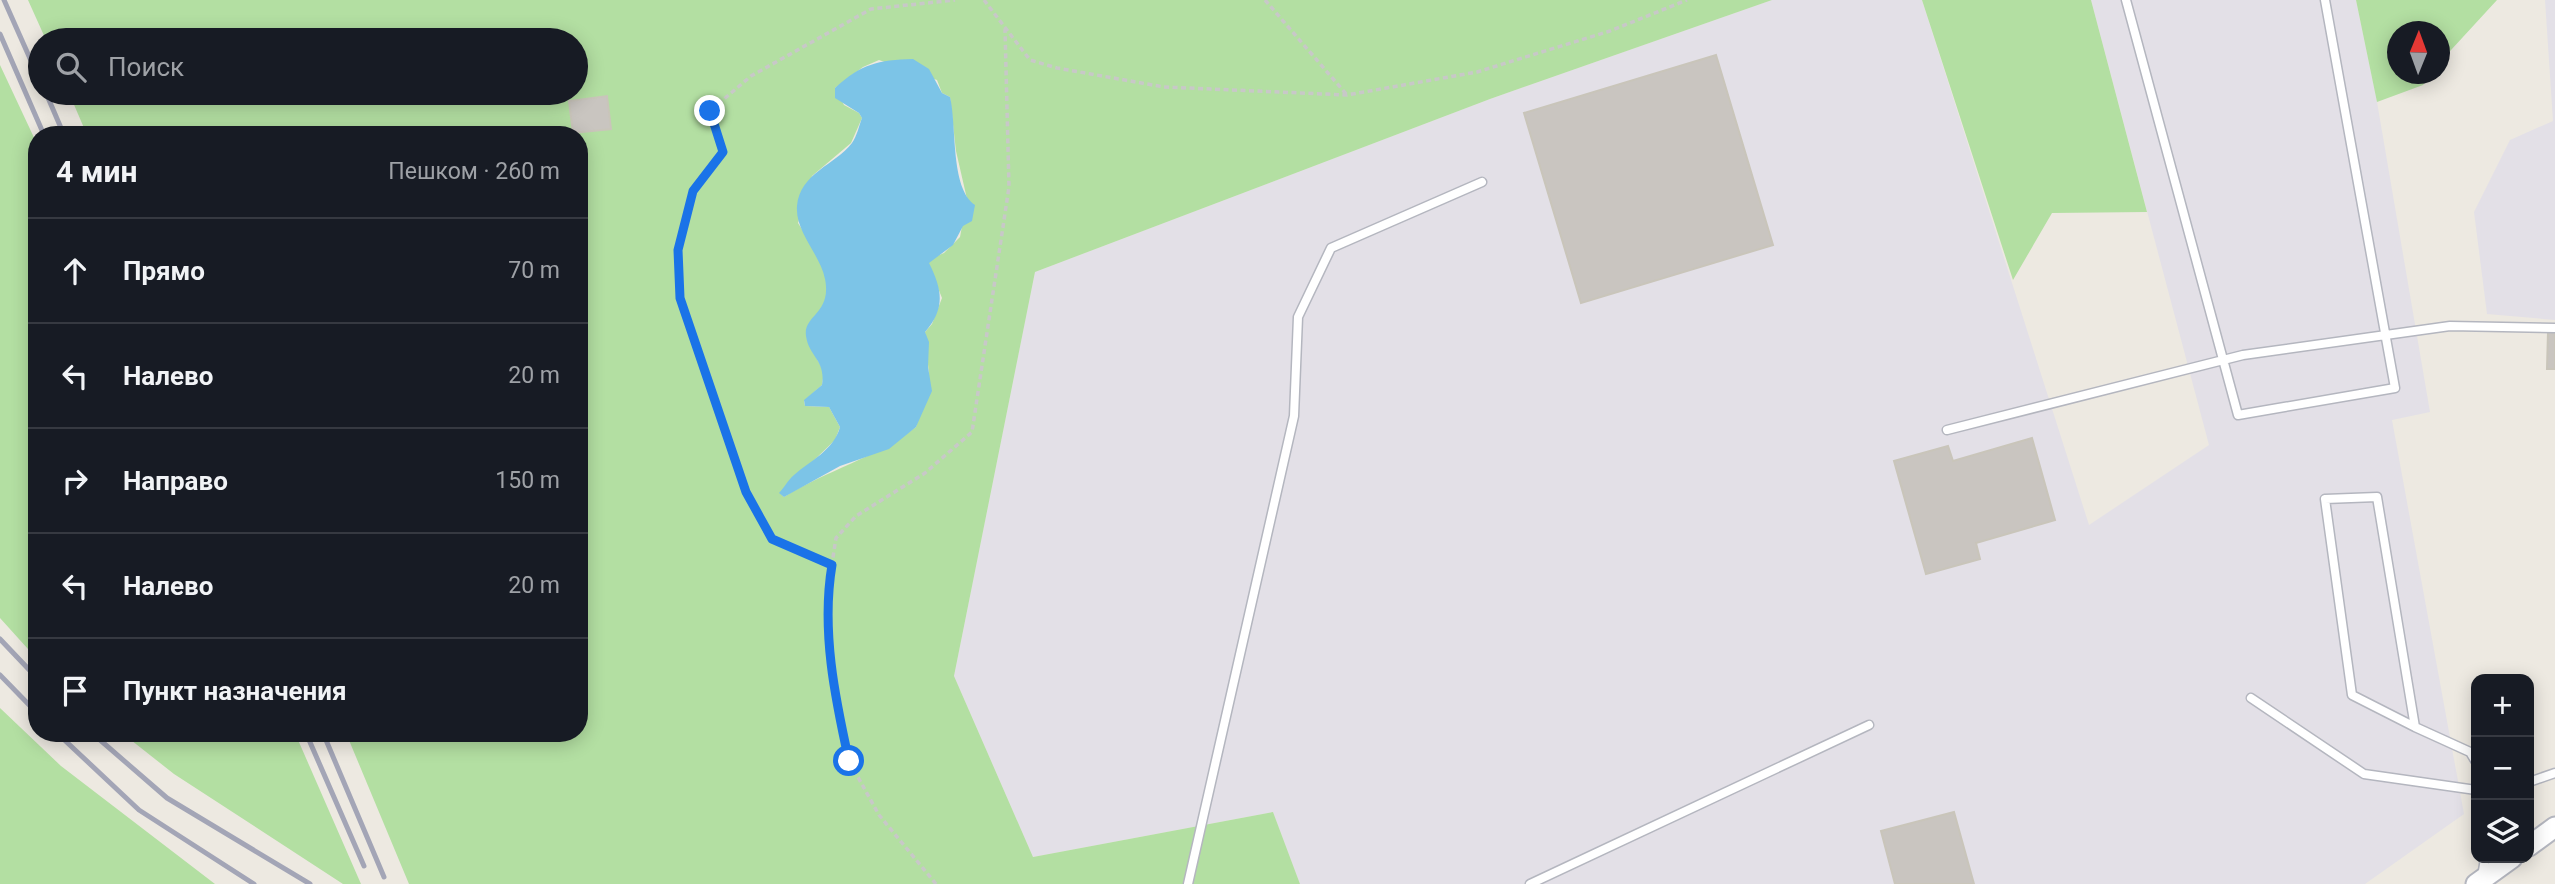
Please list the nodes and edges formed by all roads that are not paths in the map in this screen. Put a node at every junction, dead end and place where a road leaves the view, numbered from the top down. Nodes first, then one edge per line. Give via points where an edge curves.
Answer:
1 (2126, 0) edge
2 (2325, 0) edge
3 (1482, 182) dead end
4 (2555, 328) edge
5 (2385, 335) junction
6 (2223, 360) junction
7 (1947, 430) dead end
8 (2251, 698) dead end
9 (1869, 725) dead end
10 (2416, 727) junction
11 (2471, 754) edge
12 (2555, 773) edge
13 (2534, 780) edge
14 (2471, 789) edge
15 (2555, 827) edge
16 (2534, 842) edge
17 (2484, 863) edge
18 (2505, 863) edge
19 (2479, 882) edge
20 (1188, 884) edge
21 (1530, 884) edge

1 - 6 lane
2 - 5 lane
3 - 20 lane via 1331,248 1298,317 1294,416
4 - 5 lane via 2450,326
5 - 6 lane
5 - 6 lane via 2395,388 2238,415
6 - 7 lane
8 - 14 lane via 2364,774
9 - 21 lane
10 - 10 lane via 2353,695 2325,499 2377,497
10 - 11 lane
12 - 13 lane
15 - 16 street
17 - 19 lane
18 - 19 street

